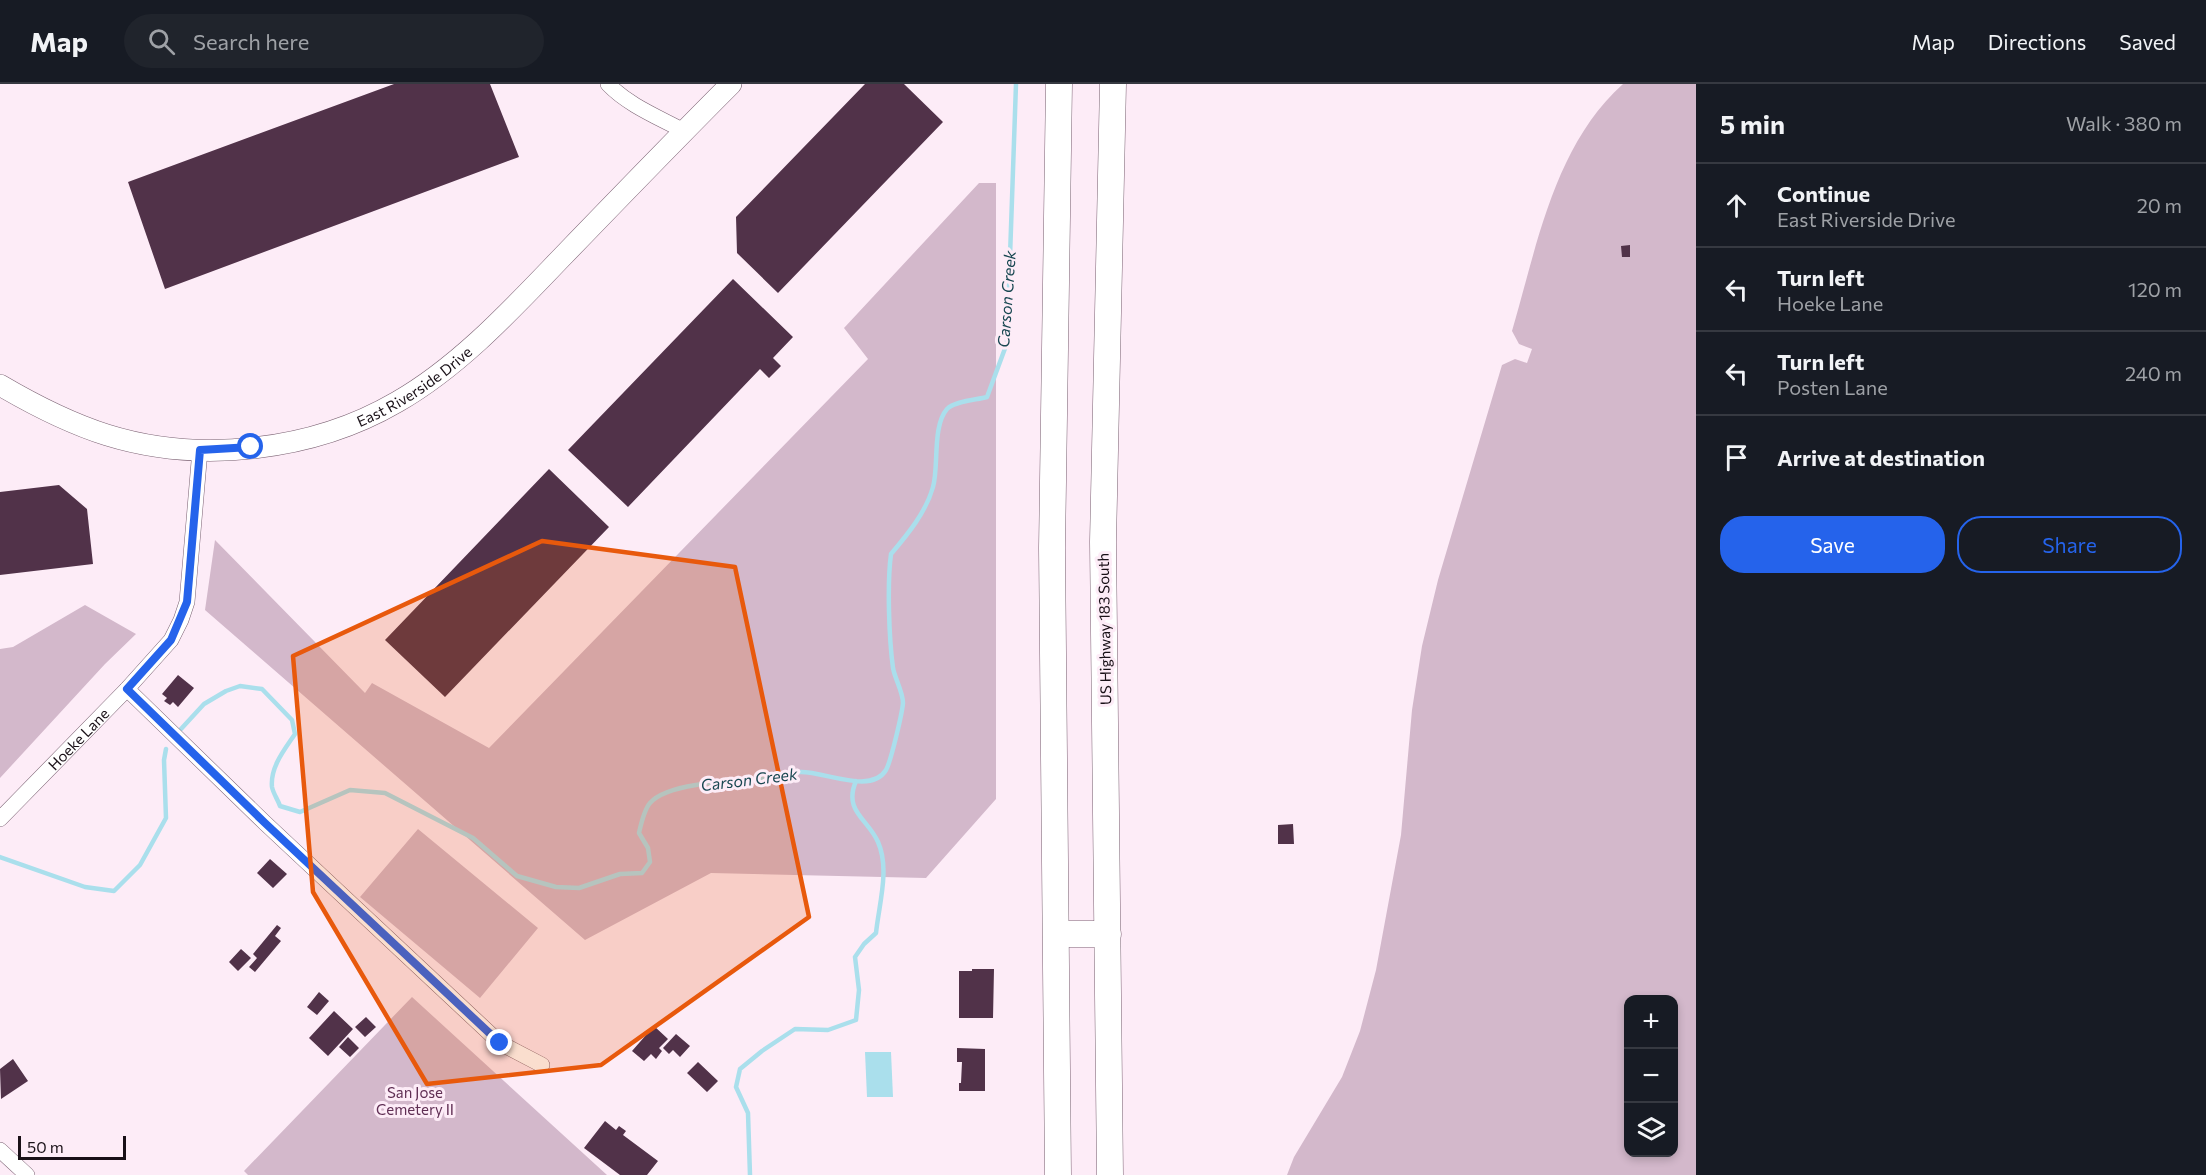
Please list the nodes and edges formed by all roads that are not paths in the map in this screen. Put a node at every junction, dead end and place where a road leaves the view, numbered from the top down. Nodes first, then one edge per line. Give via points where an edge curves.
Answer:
1 (608, 84) edge
2 (731, 84) edge
3 (1059, 84) edge
4 (1113, 84) edge
5 (684, 131) junction
6 (0, 385) edge
7 (200, 450) junction
8 (127, 689) junction
9 (0, 819) edge
10 (1056, 934) junction
11 (1108, 934) junction
12 (542, 1065) dead end
13 (0, 1150) edge
14 (27, 1175) edge
15 (1058, 1175) edge
16 (1110, 1175) edge

1 - 5 street via 616,93
2 - 5 main road, East Riverside Drive
3 - 10 highway via 1052,548
4 - 11 highway, US Highway 183 South via 1103,542
5 - 7 main road, East Riverside Drive via 489,333 398,402 318,435 251,447
6 - 7 main road, East Riverside Drive via 76,424 108,435
7 - 8 street, Hoeke Lane via 187,602 171,640
8 - 9 street, Hoeke Lane
8 - 12 street via 500,1043
10 - 11 highway
10 - 15 highway
11 - 16 highway, US Highway 183 South
13 - 14 street

